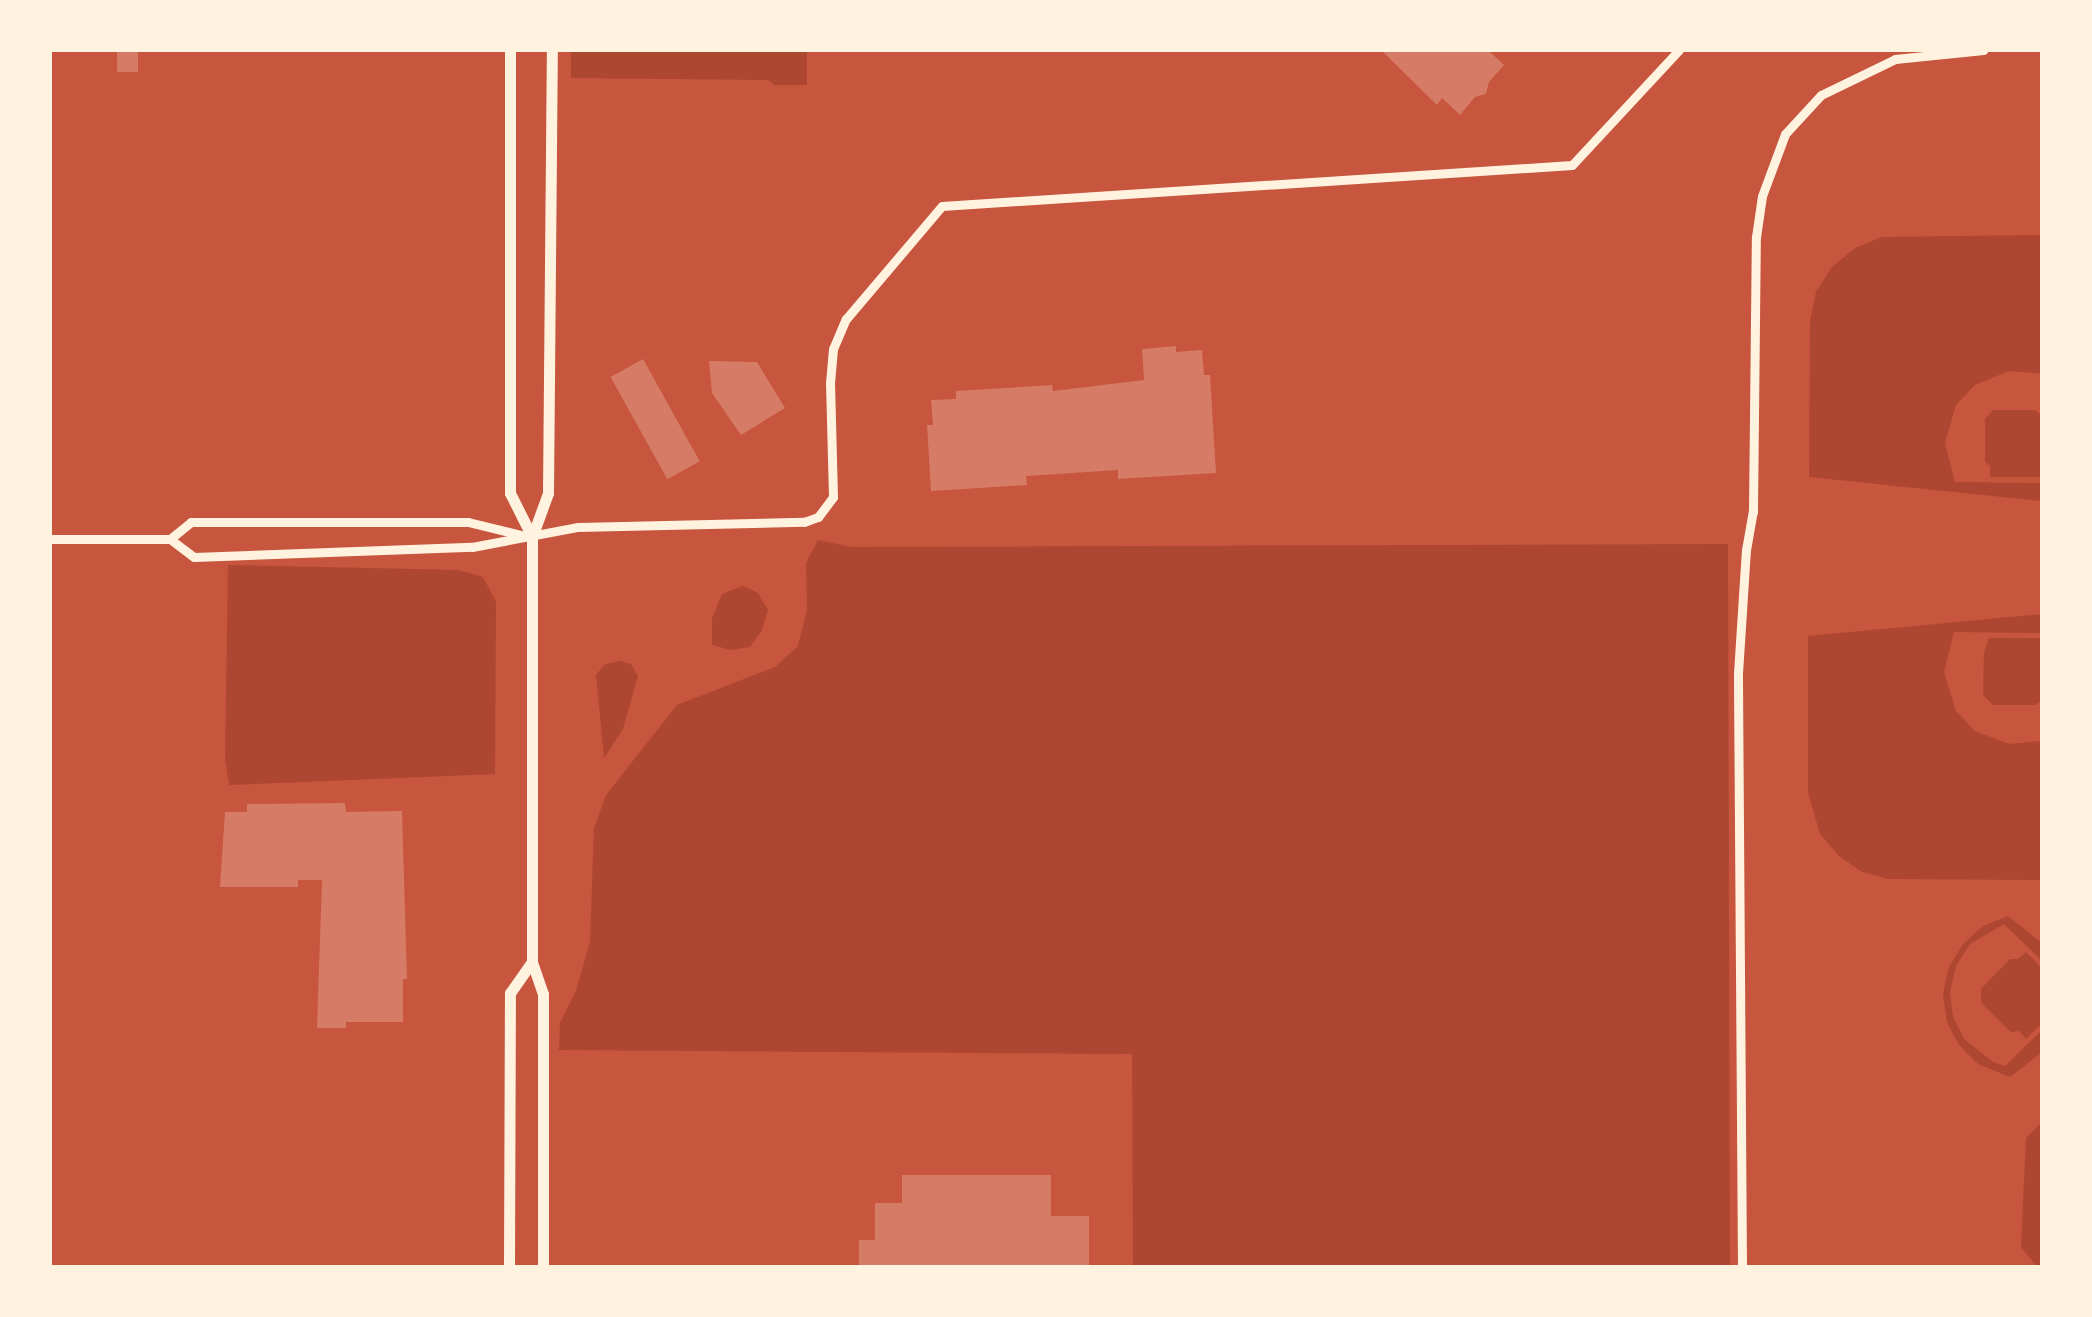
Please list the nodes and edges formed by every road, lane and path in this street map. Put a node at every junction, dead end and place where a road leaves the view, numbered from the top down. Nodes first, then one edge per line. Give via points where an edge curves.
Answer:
1 (510, 50) edge
2 (552, 50) edge
3 (1679, 50) edge
4 (1984, 50) edge
5 (1939, 51) edge
6 (532, 537) junction
7 (50, 539) edge
8 (170, 539) junction
9 (532, 962) junction
10 (509, 1267) edge
11 (542, 1267) edge
12 (1742, 1267) edge

1 - 6 main road via 510,493
2 - 6 main road via 548,494
3 - 6 street via 1572,165 942,206 846,319 833,349 833,497 818,517 792,524 578,527
4 - 5 street
5 - 12 street via 1873,66 1821,95 1774,153 1758,217 1754,512 1738,672
6 - 8 street via 472,547 194,557
6 - 8 street via 468,522 190,522
6 - 9 main road
7 - 8 street
9 - 10 main road via 510,993
9 - 11 main road via 543,994

